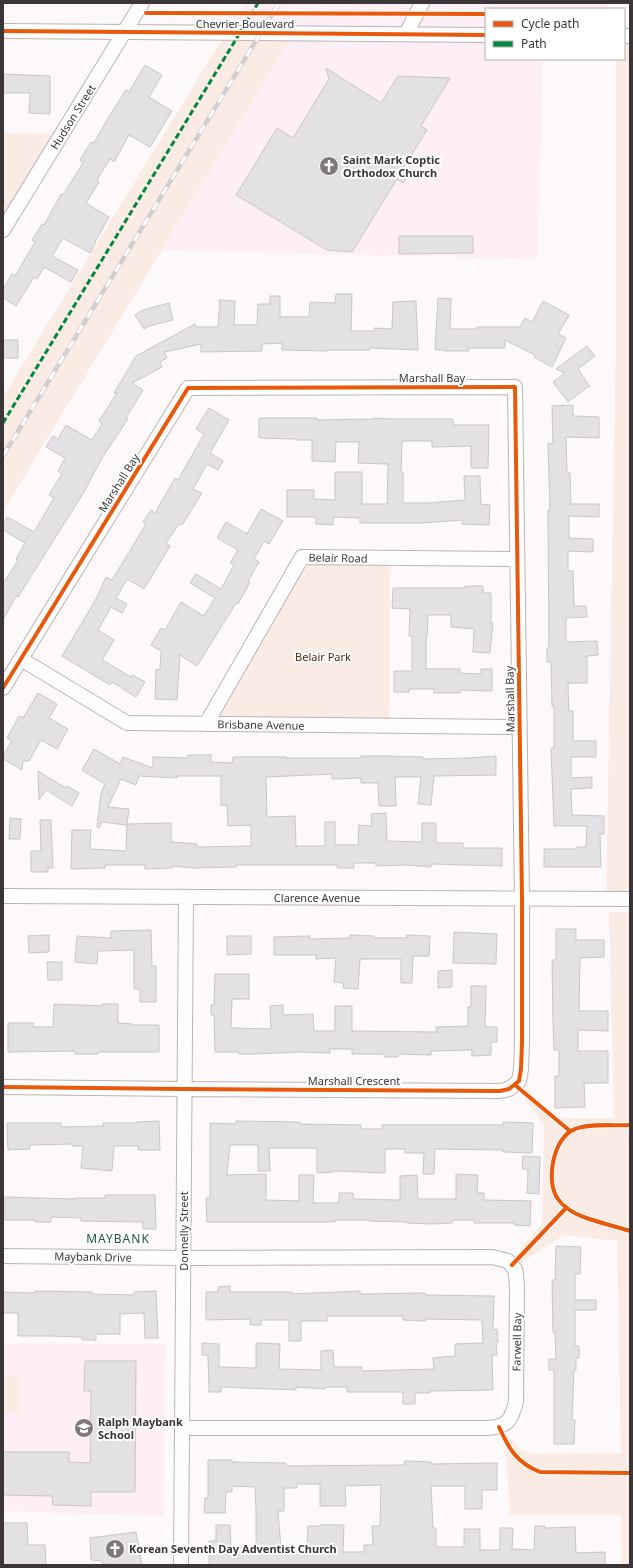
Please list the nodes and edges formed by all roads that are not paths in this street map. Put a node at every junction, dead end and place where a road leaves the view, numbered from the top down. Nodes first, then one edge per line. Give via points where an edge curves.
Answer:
1 (142, 3) edge
2 (422, 3) edge
3 (3, 31) edge
4 (124, 32) junction
5 (406, 34) junction
6 (485, 35) edge
7 (3, 230) edge
8 (518, 559) junction
9 (21, 659) junction
10 (3, 688) edge
11 (206, 724) junction
12 (520, 727) junction
13 (3, 896) edge
14 (186, 897) junction
15 (522, 899) junction
16 (630, 899) edge
17 (3, 1086) edge
18 (184, 1089) junction
19 (3, 1256) edge
20 (184, 1258) junction
21 (182, 1428) junction
22 (181, 1565) edge

1 - 4 street, Hudson Street
2 - 5 street
3 - 4 street, Chevrier Boulevard
4 - 5 street, Chevrier Boulevard
4 - 7 street, Hudson Street
5 - 6 street, Chevrier Boulevard
8 - 9 street, Marshall Bay via 515,387 188,388
8 - 11 street, Belair Road via 302,557
8 - 12 street, Marshall Bay
9 - 10 street, Marshall Bay
9 - 11 street, Brisbane Avenue via 127,723
11 - 12 street, Brisbane Avenue
12 - 15 street, Marshall Bay
13 - 14 street, Clarence Avenue
14 - 15 street, Clarence Avenue
14 - 18 street, Donnelly Street
15 - 16 street, Clarence Avenue
15 - 18 street, Marshall Crescent via 521,1069 519,1081 509,1089
17 - 18 street, Marshall Crescent
18 - 20 street, Donnelly Street
19 - 20 street, Maybank Drive
20 - 21 street, Donnelly Street
20 - 21 street, Farwell Bay via 503,1259 515,1269 518,1288 517,1387 512,1415 499,1427
21 - 22 street, Donnelly Street

